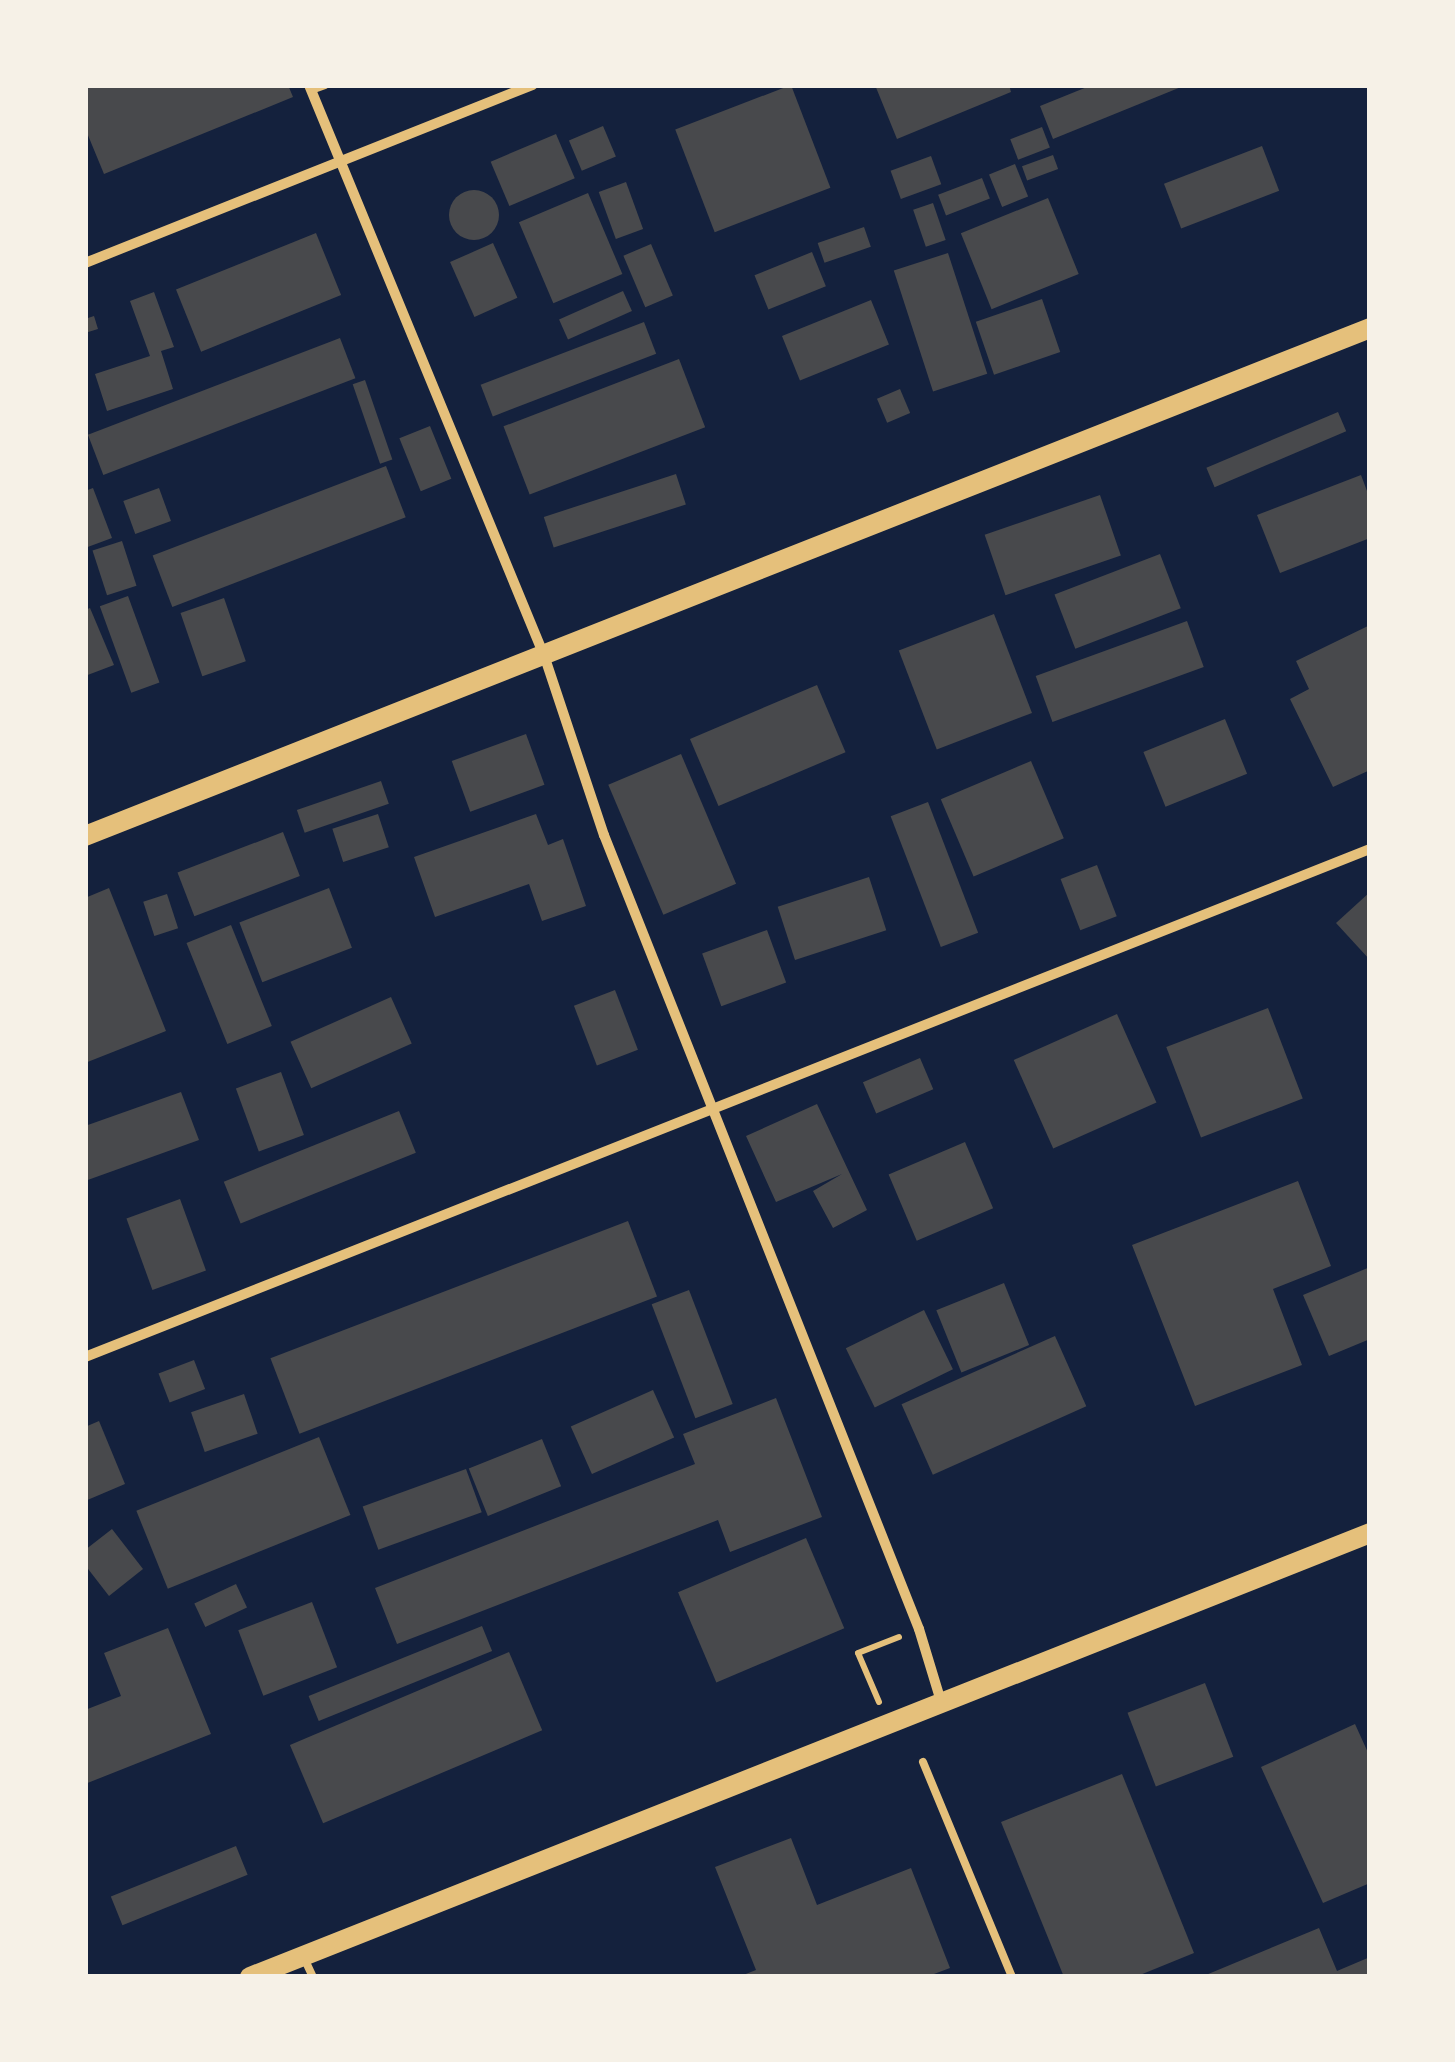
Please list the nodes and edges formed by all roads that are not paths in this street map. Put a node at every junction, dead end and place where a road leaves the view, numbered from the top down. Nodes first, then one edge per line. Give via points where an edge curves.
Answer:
1 (326, 85) edge
2 (533, 85) edge
3 (310, 88) edge
4 (339, 162) junction
5 (85, 263) edge
6 (1370, 328) edge
7 (545, 658) junction
8 (85, 836) edge
9 (1370, 849) edge
10 (712, 1109) junction
11 (85, 1356) edge
12 (1370, 1533) edge
13 (940, 1698) junction
14 (923, 1762) dead end
15 (303, 1956) junction
16 (250, 1977) edge
17 (312, 1977) edge
18 (1012, 1977) edge

1 - 3 lane
2 - 4 street
3 - 4 street
4 - 5 street
4 - 7 street
6 - 7 main road
7 - 8 main road
7 - 10 street via 604,835
9 - 10 street
10 - 11 street
10 - 13 street via 919,1629
12 - 13 main road
13 - 15 main road
14 - 18 lane
15 - 16 main road
15 - 17 lane

